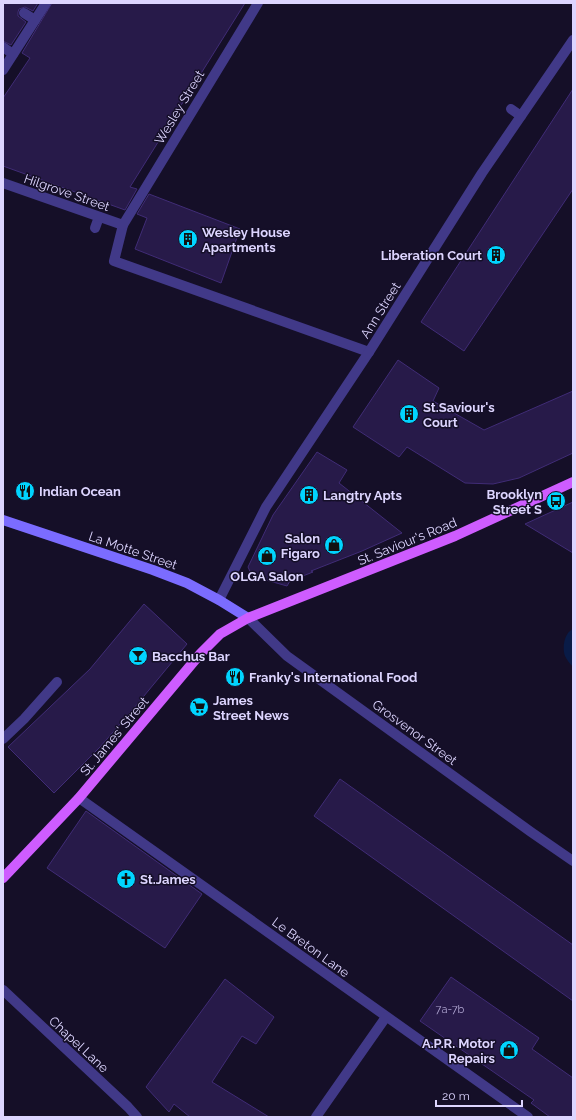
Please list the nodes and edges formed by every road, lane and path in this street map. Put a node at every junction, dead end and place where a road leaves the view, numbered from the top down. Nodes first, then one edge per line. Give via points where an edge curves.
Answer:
1 (46, 3) edge
2 (258, 3) edge
3 (24, 13) dead end
4 (35, 20) junction
5 (573, 40) edge
6 (3, 48) edge
7 (13, 54) junction
8 (3, 70) edge
9 (511, 109) dead end
10 (521, 116) junction
11 (3, 183) edge
12 (99, 216) junction
13 (123, 225) junction
14 (95, 228) dead end
15 (369, 352) junction
16 (573, 482) edge
17 (3, 520) edge
18 (219, 600) junction
19 (248, 618) junction
20 (57, 682) dead end
21 (3, 739) edge
22 (79, 798) junction
23 (573, 861) edge
24 (4, 876) edge
25 (3, 990) edge
26 (386, 1017) junction
27 (137, 1117) edge
28 (316, 1117) edge
29 (528, 1117) edge

1 - 4 street
2 - 13 street, Wesley Street
3 - 4 street
4 - 7 street
5 - 10 street, Ann Street
6 - 7 street
7 - 8 street
9 - 10 street
10 - 15 street, Ann Street
11 - 12 street, Hilgrove Street
12 - 13 street, Hilgrove Street
12 - 14 street
13 - 15 street, Wesley Street via 114,261
15 - 18 street, Ann Street via 266,507
16 - 19 main road, St. Saviour's Road via 455,536
17 - 18 main road, La Motte Street via 153,570 187,583
18 - 19 main road, La Motte Street
19 - 22 main road, St. James' Street via 220,634 200,653
19 - 23 street, Grosvenor Street via 287,656
20 - 21 street
22 - 24 main road, St. James' Street
22 - 26 street, Le Breton Lane
25 - 27 street, Chapel Lane
26 - 28 street
26 - 29 street, Le Breton Lane

